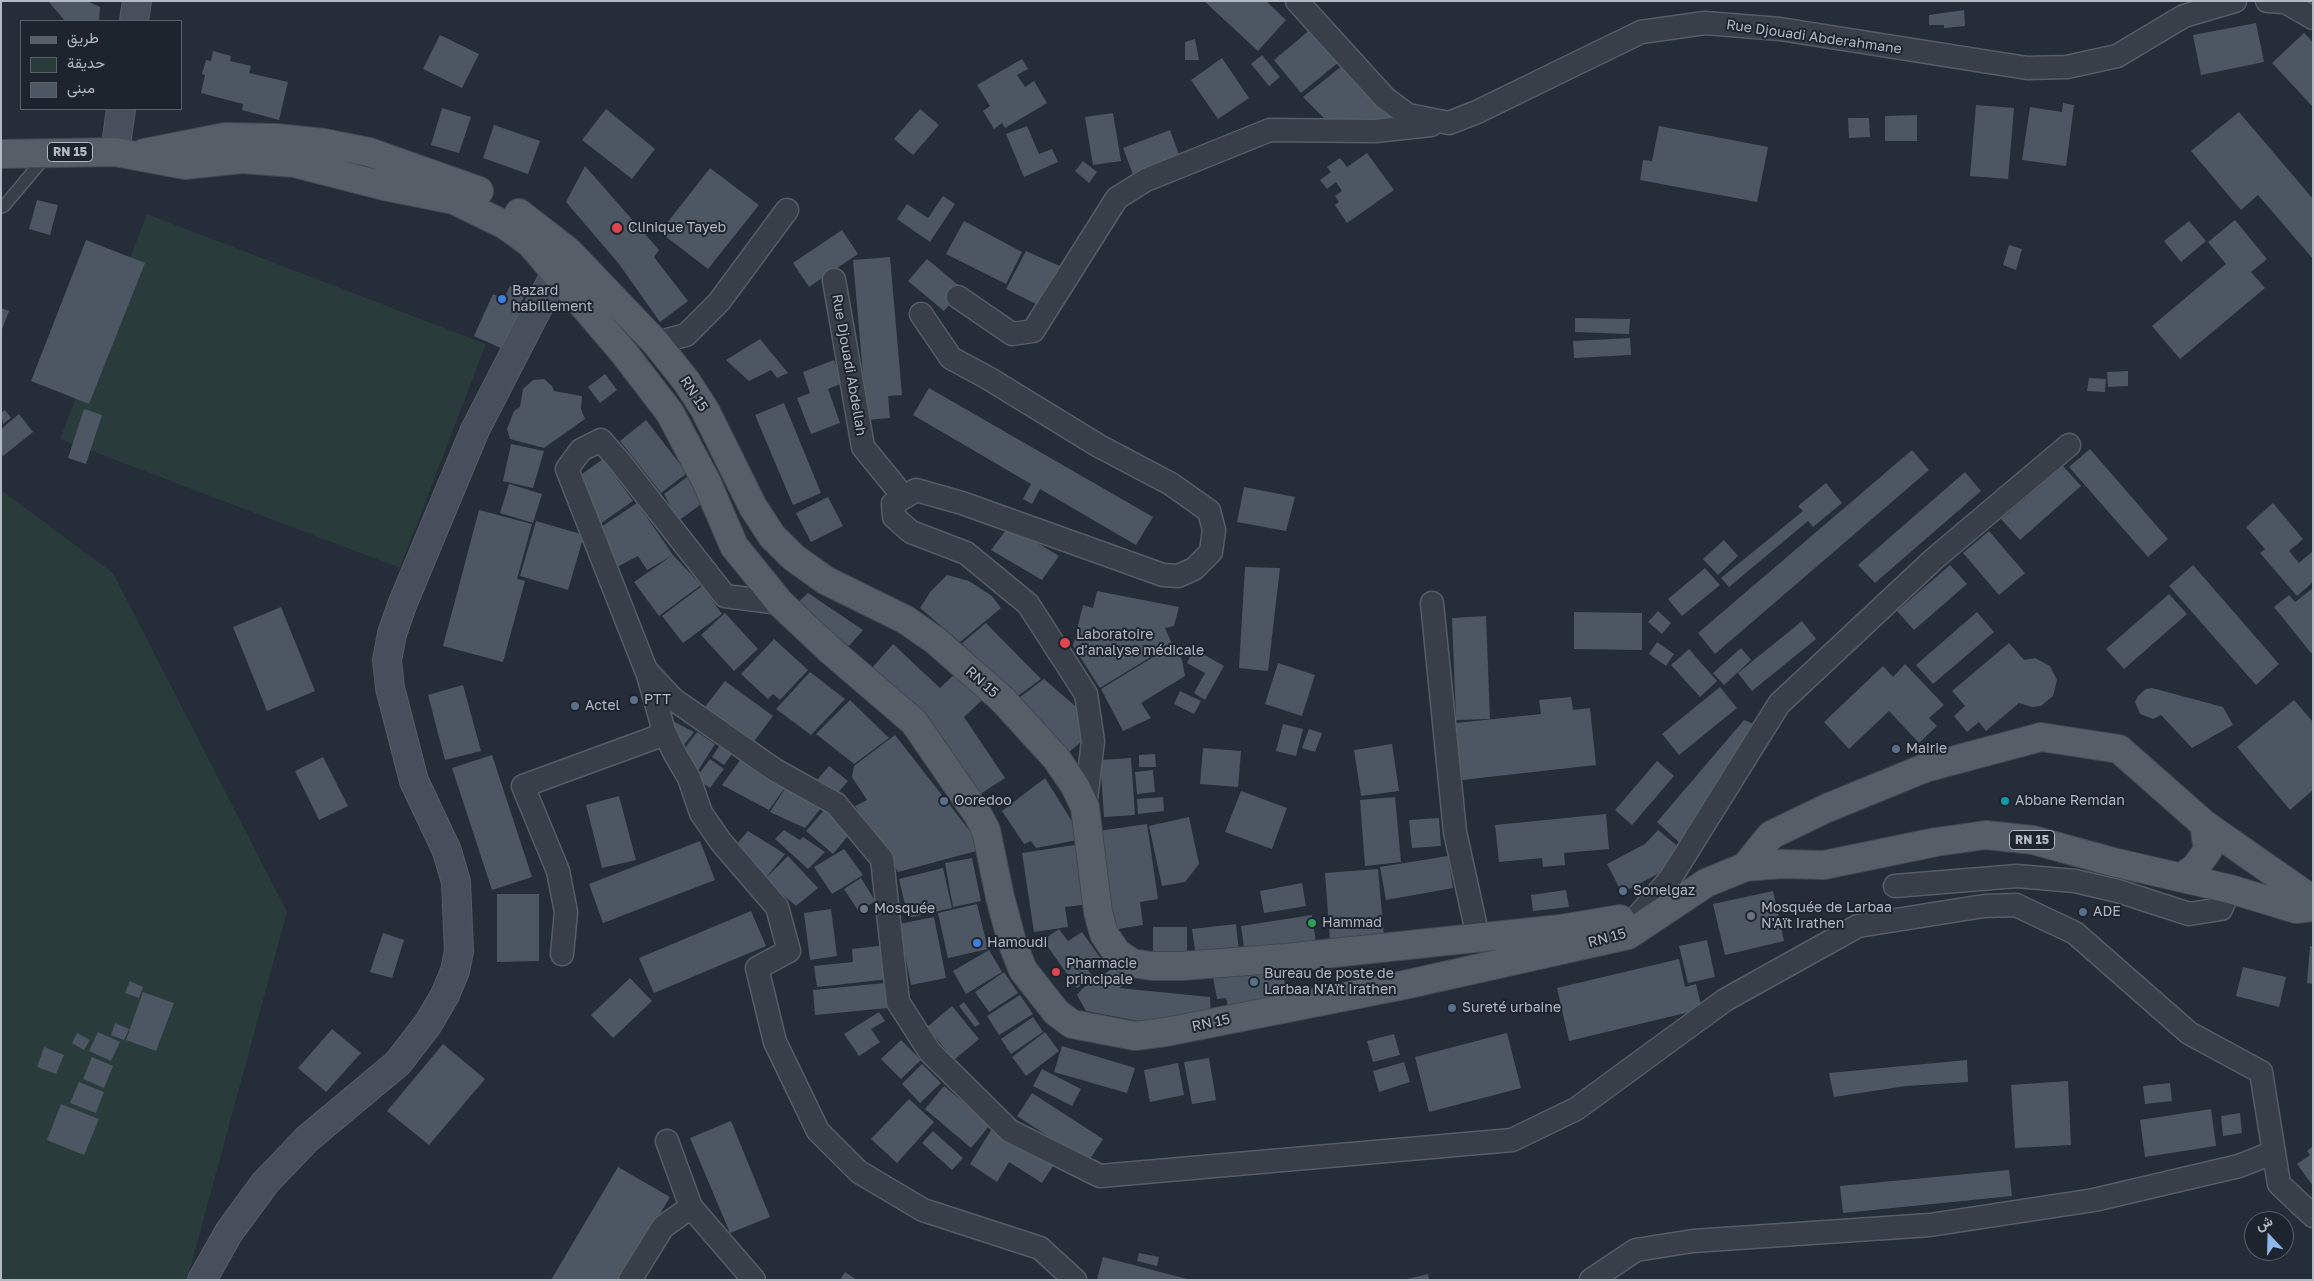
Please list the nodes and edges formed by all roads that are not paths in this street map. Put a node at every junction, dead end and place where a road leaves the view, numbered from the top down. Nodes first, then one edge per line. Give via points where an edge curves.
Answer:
1 (137, 1) edge
2 (1297, 1) edge
3 (2235, 1) edge
4 (2266, 1) edge
5 (2313, 18) edge
6 (134, 20) edge
7 (121, 110) edge
8 (1449, 123) junction
9 (49, 153) junction
10 (1, 154) edge
11 (126, 154) junction
12 (1, 207) edge
13 (787, 210) dead end
14 (562, 262) junction
15 (834, 280) dead end
16 (958, 297) dead end
17 (921, 314) dead end
18 (656, 343) junction
19 (2069, 445) dead end
20 (903, 496) junction
21 (780, 603) junction
22 (1432, 603) dead end
23 (646, 670) junction
24 (664, 731) junction
25 (1085, 807) junction
26 (2204, 824) junction
27 (1745, 866) junction
28 (2017, 876) junction
29 (2181, 877) junction
30 (1895, 886) dead end
31 (2230, 889) junction
32 (2313, 900) edge
33 (2016, 905) junction
34 (1669, 906) junction
35 (2313, 907) edge
36 (1638, 916) junction
37 (1478, 937) junction
38 (562, 954) dead end
39 (666, 1141) dead end
40 (2272, 1153) junction
41 (691, 1208) junction
42 (2313, 1216) edge
43 (202, 1280) edge
44 (630, 1280) edge
45 (754, 1280) edge
46 (1076, 1280) edge
47 (1592, 1280) edge

1 - 6 main road
2 - 8 street via 1385,98 1408,115
3 - 8 street, Rue Djouadi Abderahmane via 2184,16 2117,56 2067,67 2027,68 1780,29 1705,23 1641,32
4 - 5 street via 2285,2
7 - 11 main road
8 - 16 street, Rue Djouadi Abderahmane via 1375,131 1270,130 1146,180 1117,198 1033,331 1012,334
9 - 10 main road, RN 15
9 - 11 main road, RN 15
9 - 12 lane
11 - 14 main road, RN 15 via 185,165 242,159 279,161 454,200 506,225
13 - 18 street via 719,302 686,335
14 - 18 main road, RN 15
14 - 21 main road, RN 15 via 624,353 670,413 734,546
14 - 43 main road via 475,430 402,605 387,660 390,688 414,782 447,851 456,882 459,951 455,971 428,1024 398,1063 307,1139 265,1184 229,1232
15 - 20 street, Rue Djouadi Abdellah via 863,447
17 - 20 street via 951,358 1099,446 1171,484 1208,511 1214,530 1211,552 1194,569 1178,576 1163,575 962,503 916,490
18 - 25 main road, RN 15 via 705,410 753,506 772,536 793,557 825,580 906,620 936,641 1002,699 1056,758
19 - 36 street via 1934,559 1779,704 1670,879
20 - 25 street via 893,504 894,517 911,532 966,553 1028,604 1086,694 1093,741
21 - 23 street via 725,596 601,440 581,450 567,469
21 - 34 main road, RN 15 via 914,722 986,830 1000,897 1023,970 1056,1012 1072,1024 1135,1036 1199,1026 1404,985 1628,934
22 - 37 street via 1455,832
23 - 24 street
23 - 33 street via 673,699 774,770 836,804 882,859 898,1002 930,1052 1010,1131 1100,1176 1512,1140 1576,1108 1725,1000 1858,926 1984,906
24 - 38 street via 654,738 523,786 558,871 566,912
24 - 46 street via 689,778 701,813 721,842 777,907 789,951 757,968 775,1042 818,1131 859,1172 923,1210 1040,1248
25 - 37 main road, RN 15 via 1098,912 1104,934 1117,953 1132,963 1182,966
26 - 27 main road, RN 15 via 2119,748 2041,737 1925,768 1827,808 1771,835
26 - 29 main road via 2208,850 2195,868
26 - 32 main road, RN 15
27 - 29 main road, RN 15 via 1824,865 1986,835 2033,840
27 - 34 main road, RN 15 via 1706,883
28 - 30 street
28 - 31 street via 2075,881 2189,914 2221,909
28 - 33 street
29 - 31 main road, RN 15
31 - 35 main road, RN 15 via 2296,909
33 - 40 street via 2074,933 2189,1033 2261,1072
34 - 36 main road, RN 15
36 - 37 main road, RN 15 via 1560,929
39 - 41 street
40 - 42 street via 2279,1184
40 - 47 street via 2239,1166 2094,1200 1930,1225 1692,1241 1636,1250
41 - 44 street via 663,1227
41 - 45 street

